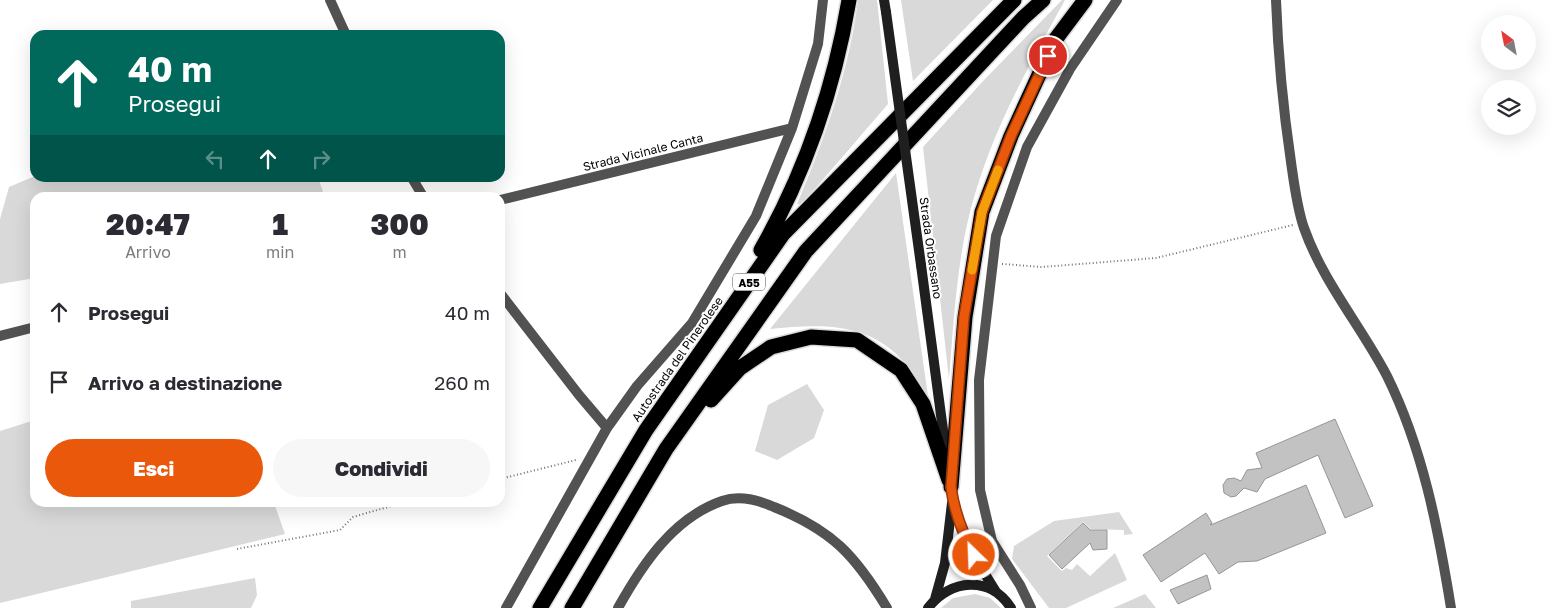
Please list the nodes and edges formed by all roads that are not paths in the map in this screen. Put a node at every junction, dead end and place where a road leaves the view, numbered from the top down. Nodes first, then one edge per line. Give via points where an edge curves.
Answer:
1 (330, 0) edge
2 (823, 0) edge
3 (849, 0) edge
4 (884, 0) edge
5 (1014, 0) edge
6 (1043, 0) edge
7 (1085, 0) edge
8 (1116, 0) edge
9 (1276, 0) edge
10 (344, 30) edge
11 (792, 128) junction
12 (505, 199) edge
13 (505, 300) edge
14 (30, 327) edge
15 (0, 336) edge
16 (607, 428) junction
17 (646, 430) junction
18 (666, 449) junction
19 (952, 493) junction
20 (996, 592) junction
21 (935, 599) junction
22 (506, 608) edge
23 (540, 608) edge
24 (572, 608) edge
25 (618, 608) edge
26 (888, 608) edge
27 (928, 608) edge
28 (1011, 608) edge
29 (1031, 608) edge
30 (1451, 608) edge

1 - 10 street
2 - 11 street via 818,44
3 - 17 highway via 828,96 801,170 778,220 751,268
4 - 19 main road, Strada Orbassano, bridge
5 - 17 highway, Autostrada del Pinerolese / A55 via 783,234
6 - 18 highway, A55 via 806,251
7 - 19 highway via 1055,40 1011,136 982,212 964,317
8 - 29 street via 1070,69 1027,147 996,236 979,380 980,490 992,541
9 - 30 street via 1280,76 1303,226 1326,275 1386,375 1407,423 1433,507
11 - 12 street, Strada Vicinale Canta
11 - 16 street via 756,216 712,292 692,322 637,386
13 - 16 street
14 - 15 street
16 - 22 street
17 - 23 highway, Autostrada del Pinerolese / A55
18 - 19 highway via 740,368 771,347 811,337 857,340 901,370 924,404
18 - 24 highway, A55
19 - 20 main road, Strada Orbassano via 976,562
19 - 21 main road, Strada Orbassano via 944,563
20 - 21 main road, Strada Orbassano via 981,585 964,584
20 - 28 main road, Strada Orbassano
21 - 27 main road, Strada Orbassano
25 - 26 street via 650,557 683,524 724,500 750,499 789,513 831,536 868,578

